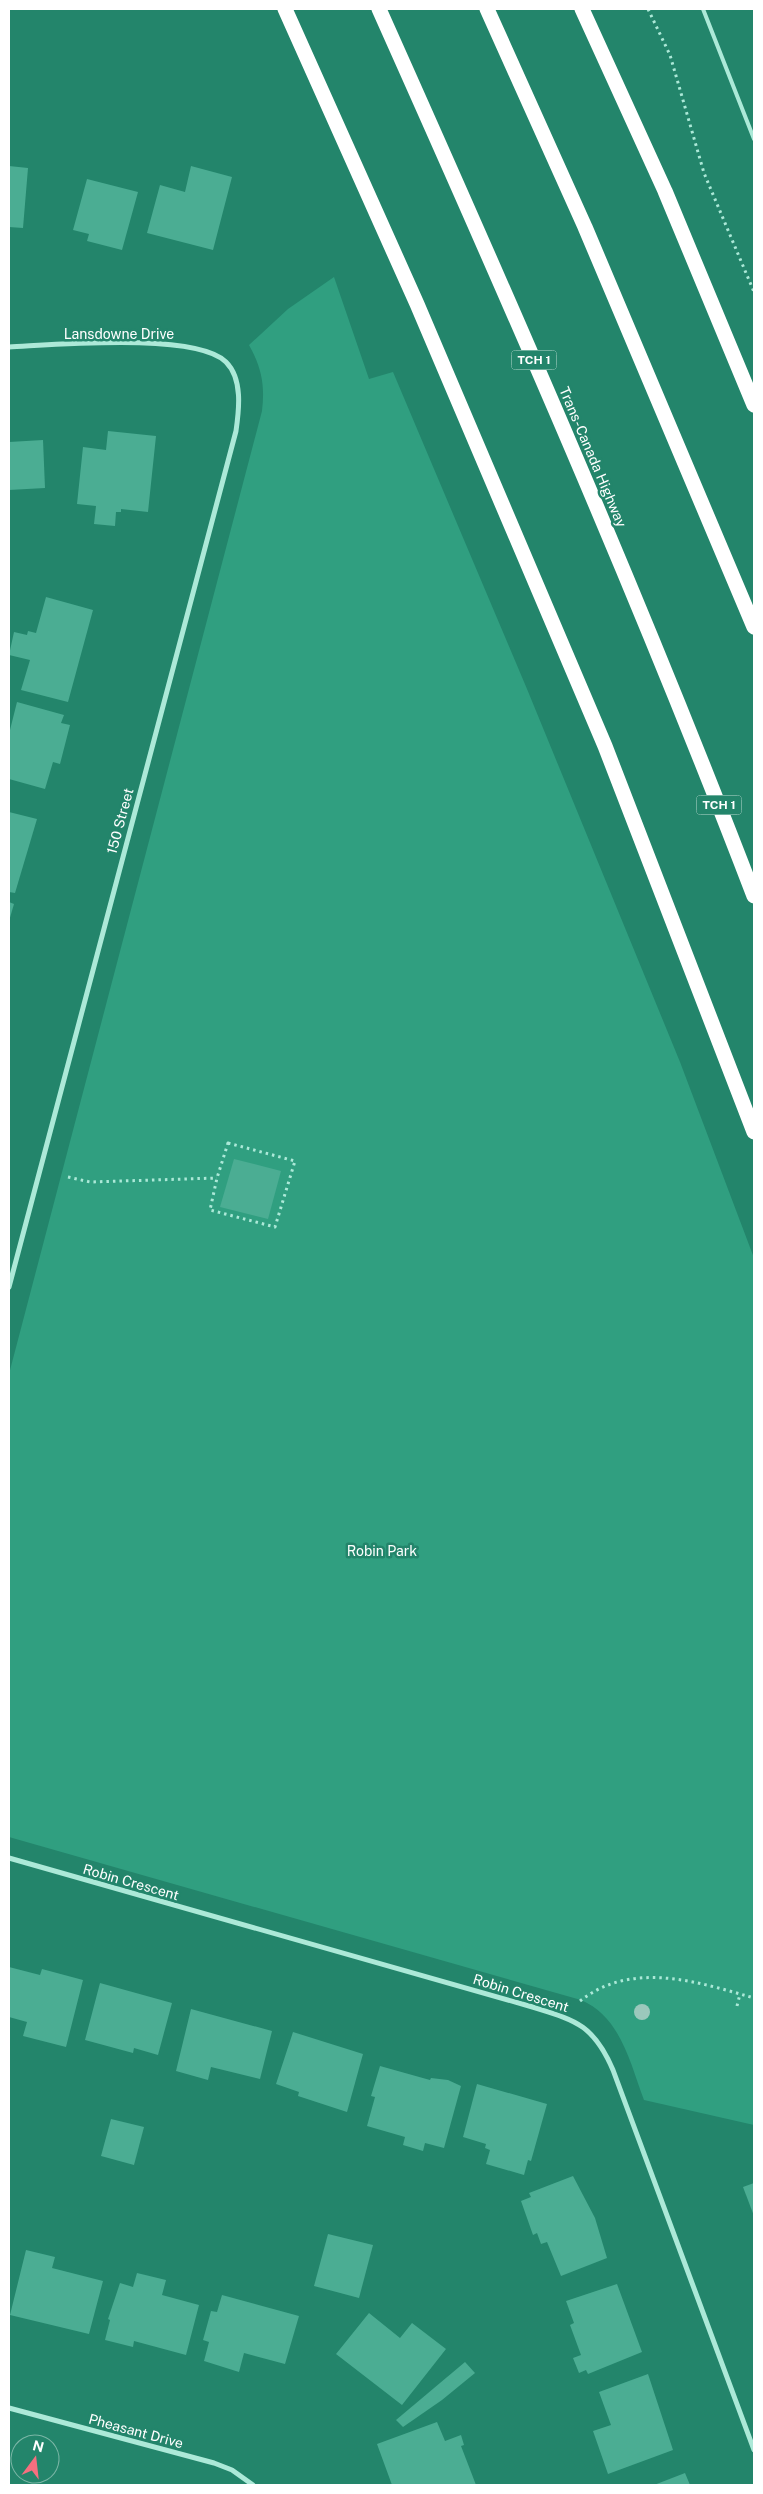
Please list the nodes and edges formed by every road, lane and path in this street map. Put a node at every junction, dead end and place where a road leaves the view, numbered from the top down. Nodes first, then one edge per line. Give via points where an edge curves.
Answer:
1 (285, 9) edge
2 (379, 9) edge
3 (487, 9) edge
4 (582, 9) edge
5 (648, 9) edge
6 (703, 9) edge
7 (754, 139) edge
8 (754, 292) edge
9 (9, 347) edge
10 (226, 362) joint
11 (754, 405) edge
12 (754, 628) edge
13 (754, 896) edge
14 (754, 1132) edge
15 (68, 1177) dead end
16 (216, 1178) junction
17 (9, 1287) edge
18 (9, 1858) edge
19 (740, 1994) junction
20 (754, 1998) edge
21 (582, 2000) dead end
22 (737, 2006) dead end
23 (9, 2408) edge
24 (754, 2450) edge
25 (253, 2485) edge

1 - 14 highway via 417,304 605,746
2 - 13 highway, Trans-Canada Highway / TCH 1 via 495,268 684,714
3 - 12 highway via 585,227
4 - 11 highway via 665,191
5 - 8 path via 670,55 704,173
6 - 7 lane
9 - 10 street, Lansdowne Drive via 176,345 195,348
10 - 17 street, 150 Street via 235,376 239,395 236,431
15 - 16 path via 90,1182
16 - 16 path via 228,1143 295,1161 275,1227 210,1210
18 - 24 street, Robin Crescent via 529,2006 580,2024 596,2037 613,2070
19 - 20 path
19 - 21 path via 689,1980 646,1977 621,1981 591,1992
19 - 22 path
23 - 25 street, Pheasant Drive via 214,2464 232,2470

